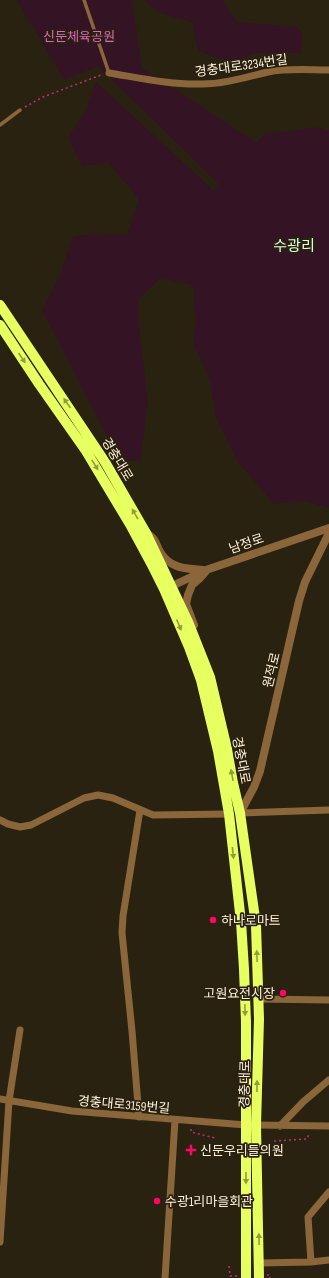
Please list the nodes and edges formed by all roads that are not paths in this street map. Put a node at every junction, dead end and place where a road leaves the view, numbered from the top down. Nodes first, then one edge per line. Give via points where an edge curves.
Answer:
1 (84, 0) edge
2 (329, 70) edge
3 (109, 73) joint
4 (20, 110) road end
5 (0, 125) edge
6 (0, 304) edge
7 (0, 325) edge
8 (329, 528) edge
9 (146, 532) junction
10 (329, 533) edge
11 (206, 570) junction
12 (172, 586) junction
13 (195, 639) junction
14 (140, 810) junction
15 (329, 810) edge
16 (240, 813) junction
17 (229, 814) junction
18 (0, 820) edge
19 (258, 999) junction
20 (329, 1000) edge
21 (20, 1030) dead end
22 (329, 1080) edge
23 (0, 1099) edge
24 (9, 1101) junction
25 (139, 1117) junction
26 (175, 1120) junction
27 (251, 1125) junction
28 (280, 1126) junction
29 (329, 1126) edge
30 (329, 1192) edge
31 (0, 1242) edge
32 (329, 1260) edge
33 (311, 1262) junction
34 (259, 1263) junction
35 (165, 1278) edge
36 (246, 1278) edge
37 (259, 1278) edge

1 - 3 lane
2 - 3 street, 경충대로3234번길 via 270,72 232,81 203,84 171,83
4 - 5 lane
9 -> 6 main road, 경충대로 via 105,462
7 -> 17 main road, 경충대로 via 93,462 164,589 201,680 218,751
8 - 11 street, 남정로
9 - 11 street via 154,537 161,553 173,566
9 - 12 main road, 경충대로
10 - 16 street, 원적로 via 299,601 260,771
11 - 12 street, 남정로
11 - 13 street via 192,585 186,604 197,634
12 - 13 main road, 경충대로
16 -> 13 main road, 경충대로 via 228,749 210,677
14 - 17 street via 153,815
14 - 18 street via 113,798 98,795 84,798 31,825 20,827
14 - 25 street via 122,933
15 - 16 street
19 -> 16 main road, 경충대로 via 256,925
17 -> 27 main road, 경충대로 via 241,922
19 - 20 street
27 -> 19 main road, 경충대로
21 - 24 street
22 - 28 street
23 - 24 street, 경충대로3159번길
24 - 25 street, 경충대로3159번길 via 72,1111
24 - 31 street
25 - 26 street, 경충대로3159번길
26 - 27 street, 경충대로3159번길
26 - 35 street
27 - 28 street, 경충대로3159번길
34 -> 27 main road, 경충대로
27 -> 36 main road, 경충대로
28 - 29 street, 경충대로3159번길
30 - 33 street via 308,1217
32 - 33 street
33 - 34 street
34 - 37 main road, 경충대로

